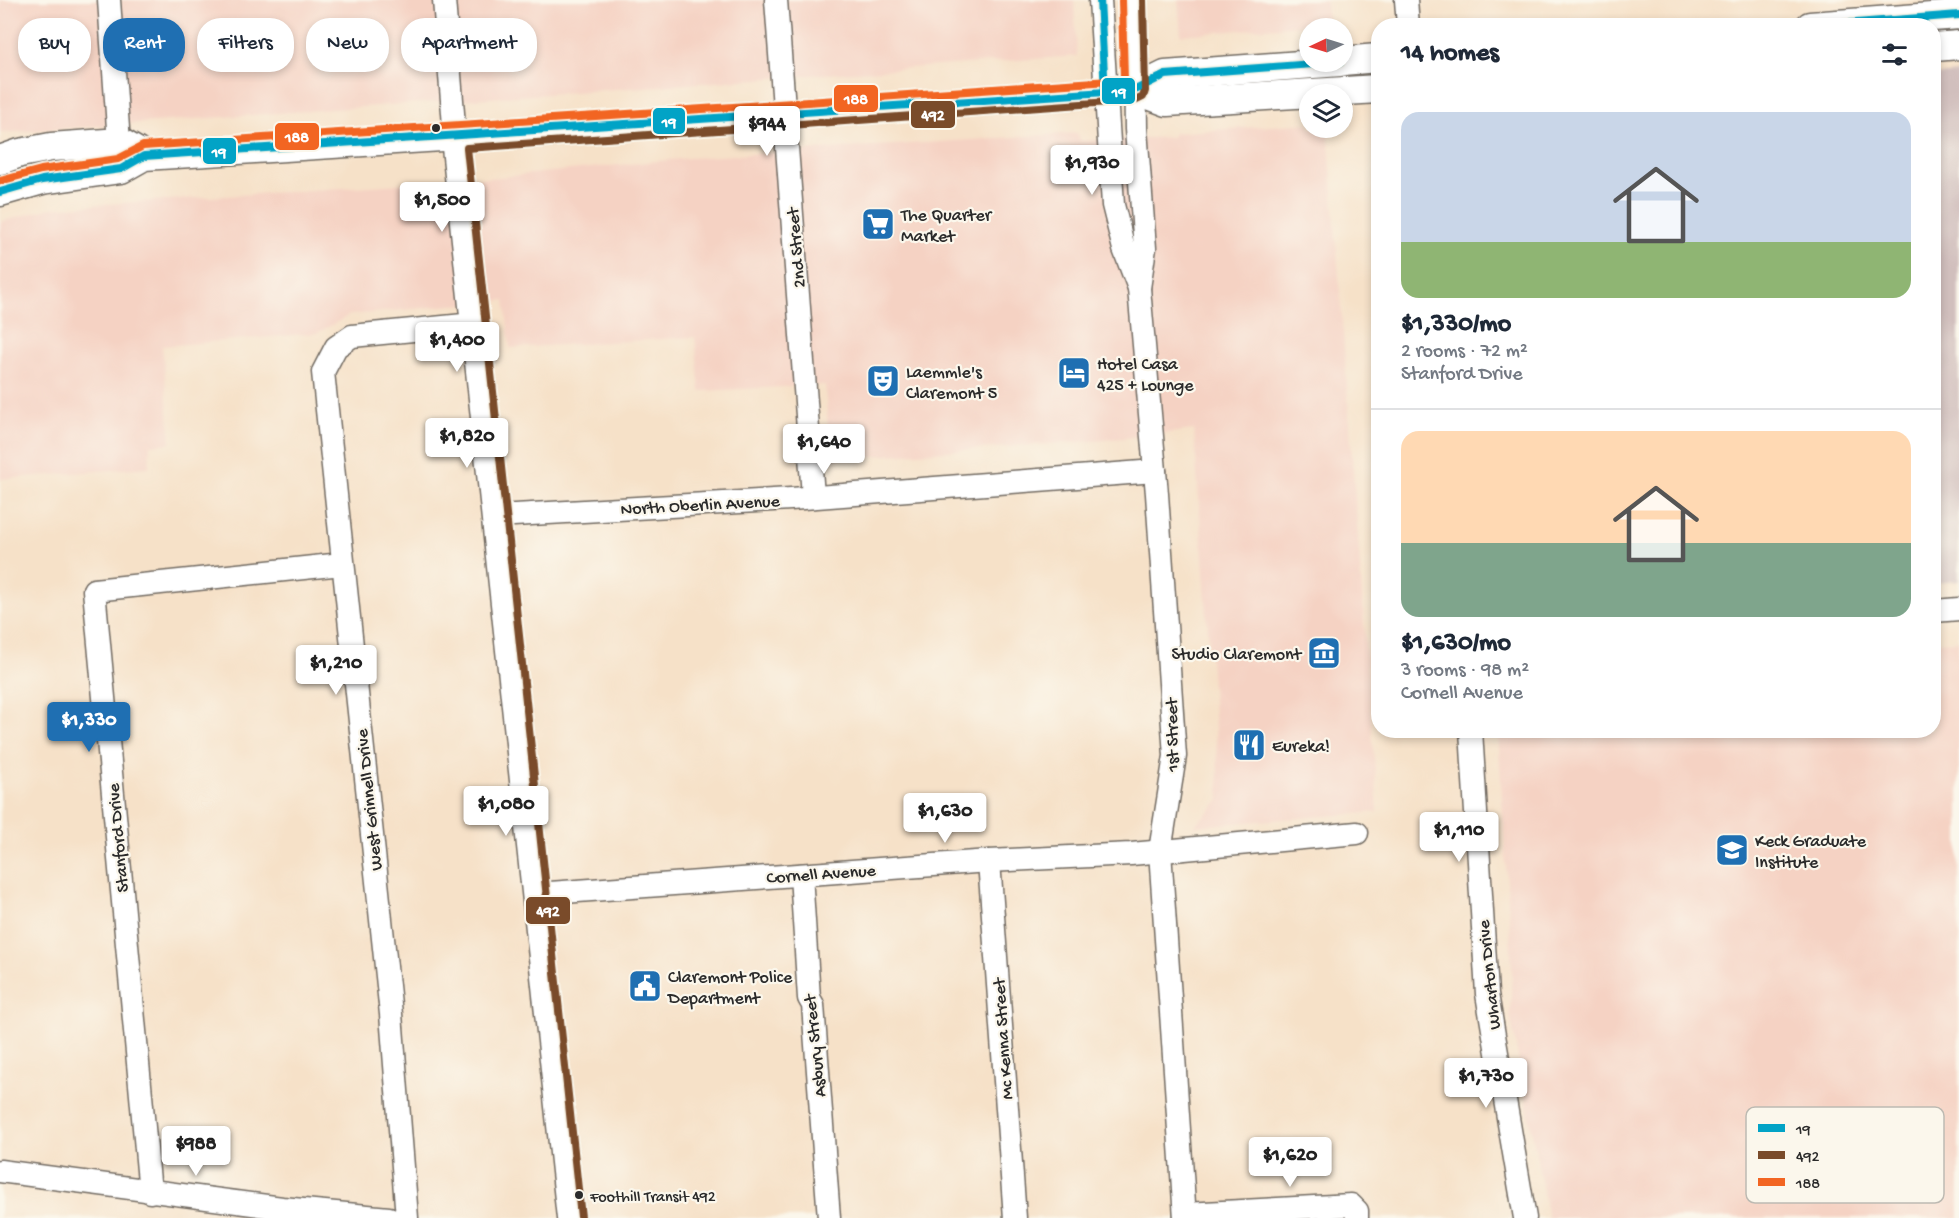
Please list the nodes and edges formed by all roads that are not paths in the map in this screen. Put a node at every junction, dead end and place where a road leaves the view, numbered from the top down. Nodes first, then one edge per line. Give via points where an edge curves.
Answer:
1 (109, 0) edge
2 (444, 0) edge
3 (776, 0) edge
4 (1100, 0) edge
5 (1132, 0) edge
6 (1406, 0) edge
7 (1948, 10) edge
8 (1407, 18) edge
9 (1879, 18) edge
10 (1946, 46) edge
11 (1371, 59) edge
12 (1353, 60) edge
13 (1299, 64) edge
14 (1371, 89) edge
15 (1135, 90) junction
16 (1105, 92) junction
17 (784, 114) junction
18 (455, 138) junction
19 (128, 156) junction
20 (0, 160) edge
21 (0, 192) edge
22 (1139, 288) junction
23 (474, 324) junction
24 (1155, 471) junction
25 (813, 496) junction
26 (495, 516) junction
27 (342, 564) junction
28 (1959, 609) edge
29 (1941, 610) edge
30 (1471, 738) edge
31 (1357, 833) dead end
32 (1160, 850) junction
33 (989, 861) junction
34 (801, 874) junction
35 (536, 894) junction
36 (0, 1171) edge
37 (150, 1192) junction
38 (282, 1213) edge
39 (1185, 1216) edge
40 (388, 1218) edge
41 (407, 1218) edge
42 (571, 1218) edge
43 (829, 1218) edge
44 (1015, 1218) edge
45 (1357, 1218) edge
46 (1524, 1218) edge

1 - 19 street
2 - 18 street
3 - 17 street, 2nd Street
4 - 16 street, 1st Street
5 - 15 street, 1st Street
6 - 8 street
7 - 9 main road
7 - 10 street
11 - 12 main road
13 - 15 main road via 1165,75
14 - 15 main road via 1167,102
15 - 16 main road
15 - 22 street, 1st Street via 1145,248
16 - 17 main road
16 - 22 street, 1st Street via 1113,205
17 - 18 main road
17 - 25 street, 2nd Street
18 - 19 main road
18 - 23 main road
19 - 20 main road via 51,147
19 - 21 main road
22 - 24 street, 1st Street
23 - 26 main road
23 - 27 street, West Grinnell Drive via 352,336 336,347 323,372
24 - 25 street, North Oberlin Avenue
24 - 32 street, 1st Street via 1175,756
25 - 26 street, North Oberlin Avenue
26 - 35 main road
27 - 37 street, Stanford Drive via 94,590
27 - 41 street, West Grinnell Drive via 391,1014
28 - 29 street
30 - 46 street, Wharton Drive via 1487,994
31 - 32 street, Cornell Avenue
32 - 33 street, Cornell Avenue
32 - 39 street, 1st Street
33 - 34 street, Cornell Avenue
33 - 44 street, Mc Kenna Street
34 - 35 street, Cornell Avenue
34 - 43 street, Asbury Street via 808,998 813,1005
35 - 42 main road
36 - 37 street
37 - 38 street
38 - 40 street
39 - 45 street via 1351,1206 1357,1211

